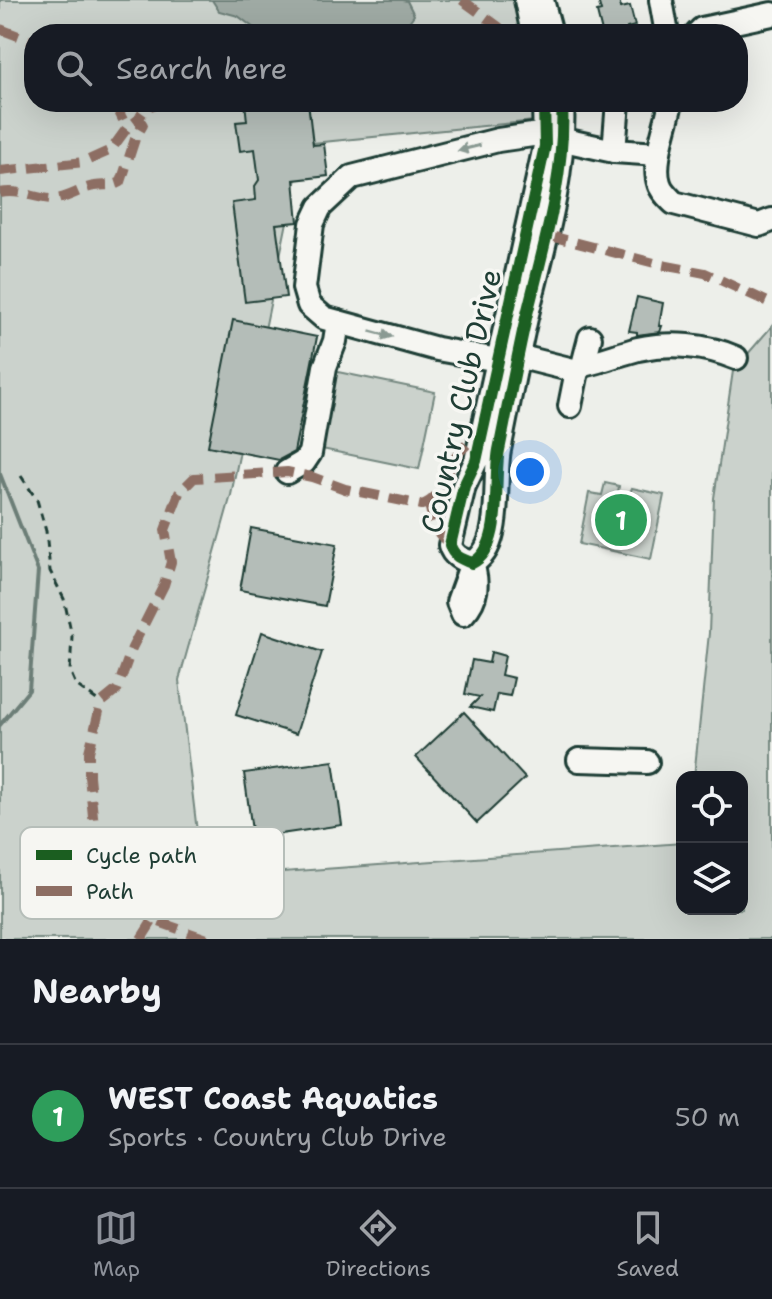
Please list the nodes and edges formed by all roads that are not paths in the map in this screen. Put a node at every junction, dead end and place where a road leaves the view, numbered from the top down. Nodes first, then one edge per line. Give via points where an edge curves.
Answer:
1 (526, 0) edge
2 (542, 0) edge
3 (661, 0) edge
4 (772, 14) edge
5 (531, 24) edge
6 (548, 24) edge
7 (665, 24) edge
8 (725, 24) edge
9 (547, 112) edge
10 (560, 112) edge
11 (617, 112) edge
12 (668, 112) edge
13 (555, 137) junction
14 (614, 151) junction
15 (658, 154) junction
16 (772, 220) edge
17 (338, 322) junction
18 (590, 338) dead end
19 (508, 358) junction
20 (736, 358) dead end
21 (580, 368) junction
22 (570, 406) dead end
23 (287, 472) dead end
24 (579, 760) dead end
25 (647, 762) dead end

1 - 5 street
2 - 6 street
3 - 7 street
4 - 8 street
9 - 13 street, Country Club Drive
10 - 13 street, Country Club Drive
11 - 14 street
12 - 15 street
13 - 14 street
13 -> 17 street via 498,140 352,177 334,192 312,224 304,288 309,305
13 - 19 street, Country Club Drive via 547,235
14 - 15 street
15 - 16 street via 659,183 674,203 759,225
17 -> 19 street via 437,349
17 - 23 street via 310,453
18 - 21 street
19 - 19 street, Country Club Drive via 464,486 450,545 452,552 472,563 488,549 498,493 496,465
19 - 21 street
20 - 21 street via 715,349 675,346 639,349
21 - 22 street
24 - 25 street

